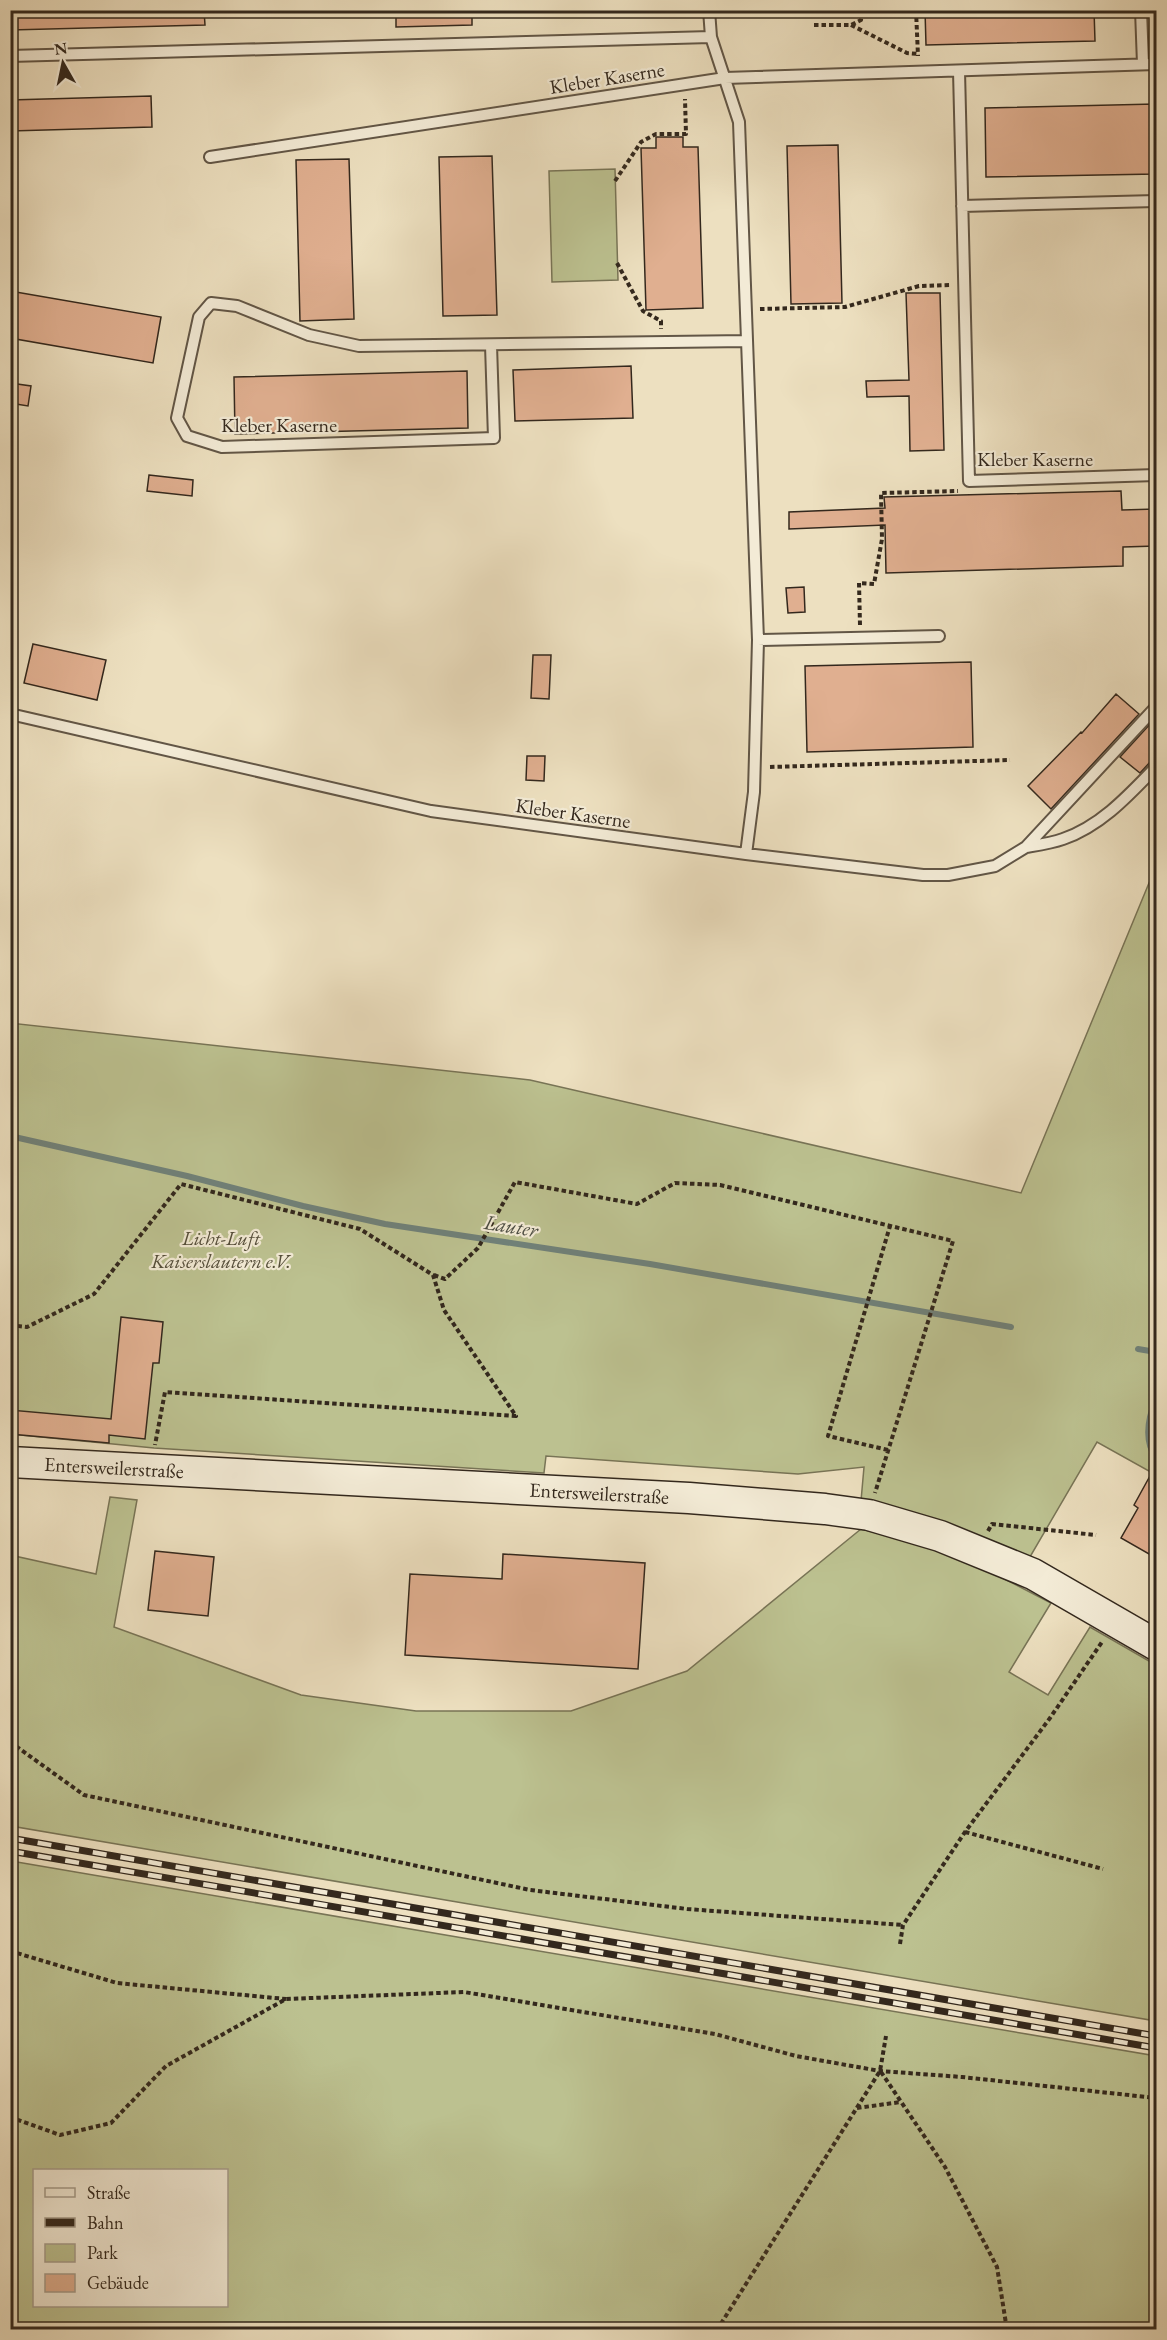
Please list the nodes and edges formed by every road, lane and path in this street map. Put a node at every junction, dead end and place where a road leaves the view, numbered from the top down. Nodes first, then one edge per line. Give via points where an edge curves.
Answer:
1 (709, 10) edge
2 (862, 10) edge
3 (916, 10) edge
4 (1141, 10) edge
5 (813, 25) dead end
6 (851, 25) junction
7 (711, 38) junction
8 (918, 54) junction
9 (10, 56) edge
10 (1143, 64) junction
11 (1156, 64) edge
12 (959, 70) junction
13 (915, 72) junction
14 (725, 78) junction
15 (707, 81) junction
16 (210, 157) dead end
17 (615, 181) dead end
18 (1156, 201) edge
19 (962, 206) junction
20 (617, 262) dead end
21 (964, 284) junction
22 (747, 309) junction
23 (747, 341) junction
24 (662, 343) junction
25 (491, 345) junction
26 (1156, 475) edge
27 (969, 481) junction
28 (939, 636) dead end
29 (860, 638) junction
30 (758, 640) junction
31 (1156, 707) edge
32 (10, 714) edge
33 (1010, 760) dead end
34 (1156, 767) edge
35 (754, 768) junction
36 (1026, 847) junction
37 (746, 854) junction
38 (890, 1226) junction
39 (434, 1275) junction
40 (10, 1325) edge
41 (888, 1450) junction
42 (154, 1453) dead end
43 (10, 1462) edge
44 (874, 1496) dead end
45 (1096, 1535) dead end
46 (978, 1550) junction
47 (1116, 1621) junction
48 (1156, 1645) edge
49 (10, 1742) edge
50 (965, 1832) junction
51 (1103, 1869) dead end
52 (903, 1925) junction
53 (900, 1944) dead end
54 (10, 1951) edge
55 (286, 1999) junction
56 (886, 2036) dead end
57 (880, 2071) junction
58 (1156, 2098) edge
59 (901, 2102) junction
60 (856, 2108) junction
61 (10, 2118) edge
62 (717, 2330) edge
63 (1007, 2330) edge

1 - 7 lane
2 - 6 path via 861,20
3 - 8 path
4 - 10 lane
5 - 6 path
6 - 8 path via 907,54
7 - 9 lane, Kleber Kaserne
7 - 14 lane
8 - 13 path
10 - 11 lane, Kleber Kaserne
10 - 12 lane, Kleber Kaserne
12 - 13 lane, Kleber Kaserne
12 - 19 lane, Kleber Kaserne
13 - 14 lane, Kleber Kaserne
14 - 15 lane, Kleber Kaserne
14 - 22 lane via 739,122
15 - 16 lane, Kleber Kaserne
15 - 17 path via 684,99 686,134 656,134 641,142
18 - 19 lane
19 - 21 lane, Kleber Kaserne
20 - 24 path via 643,311 661,321
21 - 22 path via 919,286 845,307
21 - 27 lane, Kleber Kaserne
22 - 23 lane
23 - 24 lane, Kleber Kaserne
23 - 30 lane
24 - 25 lane, Kleber Kaserne
25 - 25 lane, Kleber Kaserne via 494,438 222,447 187,436 177,418 200,317 211,303 237,306 309,335 358,346
26 - 27 lane, Kleber Kaserne
27 - 29 path via 964,490 880,493 882,539 874,584 859,584
28 - 29 lane
29 - 30 lane
30 - 35 lane
31 - 36 lane
32 - 37 lane, Kleber Kaserne via 431,811
33 - 35 path
34 - 36 lane via 1091,827 1063,840
35 - 37 lane
36 - 37 lane, Kleber Kaserne via 995,866 948,875
38 - 39 path via 720,1185 675,1183 637,1203 515,1182 478,1248 445,1278
38 - 41 path via 828,1436
38 - 41 path via 953,1241
39 - 40 path via 360,1229 182,1184 94,1294 27,1327
39 - 42 path via 444,1310 516,1416 165,1392
41 - 44 path
43 - 46 main road, Entersweilerstraße via 689,1498 825,1509 869,1515
45 - 46 path via 992,1524
46 - 47 main road, Entersweilerstraße via 1033,1574
47 - 48 main road, Entersweilerstraße
47 - 50 path
49 - 52 path via 84,1795 521,1888 687,1909
50 - 51 path
50 - 52 path
52 - 53 path
54 - 55 path via 117,1983
55 - 57 path via 464,1992 715,2034 796,2056
55 - 61 path via 166,2066 111,2123 60,2135
56 - 57 path
57 - 58 path
57 - 59 path
57 - 60 path
59 - 60 path
59 - 63 path via 945,2167 997,2267
60 - 62 path

